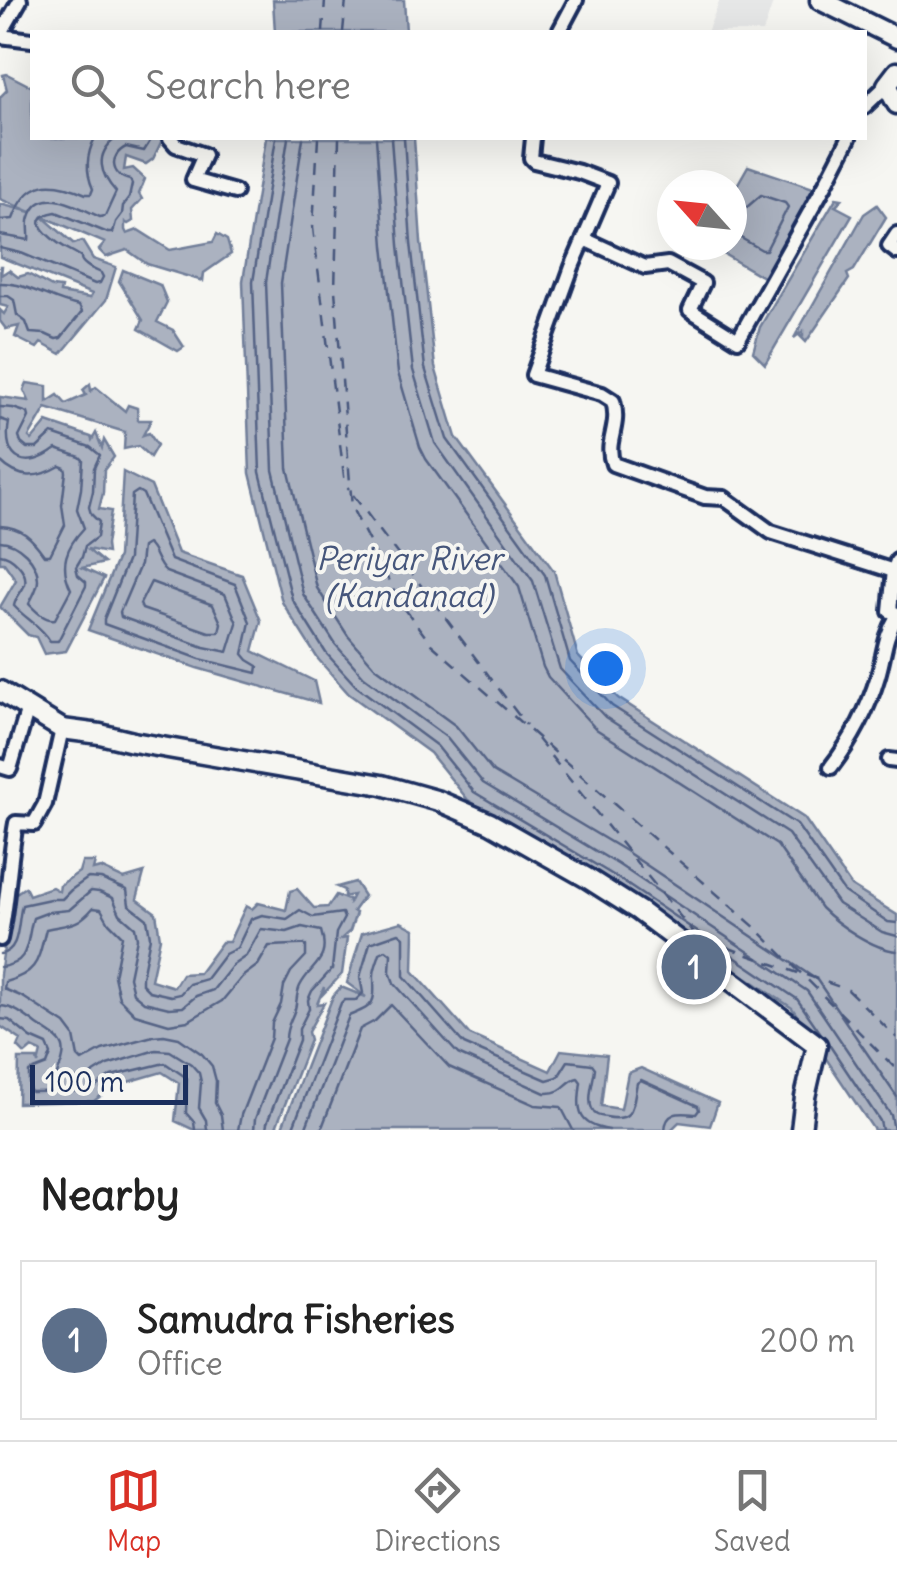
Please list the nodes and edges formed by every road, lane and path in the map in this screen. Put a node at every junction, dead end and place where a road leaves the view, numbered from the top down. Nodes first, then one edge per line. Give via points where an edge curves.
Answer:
1 (20, 0) edge
2 (576, 0) edge
3 (820, 0) edge
4 (560, 30) edge
5 (0, 35) edge
6 (897, 38) edge
7 (30, 40) edge
8 (892, 78) edge
9 (867, 104) edge
10 (897, 104) edge
11 (172, 140) edge
12 (533, 140) edge
13 (848, 140) edge
14 (235, 192) dead end
15 (897, 234) edge
16 (584, 239) junction
17 (897, 252) edge
18 (896, 568) edge
19 (897, 614) edge
20 (0, 691) edge
21 (28, 708) junction
22 (62, 729) junction
23 (0, 766) edge
24 (830, 768) dead end
25 (0, 940) edge
26 (801, 1130) edge

1 - 5 street
2 - 4 street
3 - 6 street
5 - 7 street
8 - 9 street
8 - 10 street
11 - 14 street via 204,155 193,180
12 - 16 street via 534,161 608,183
13 - 16 street via 738,340 690,310 703,283 668,264 645,267
15 - 17 street via 888,246
16 - 18 street via 532,375 613,401 613,464 724,498 771,532
18 - 19 street via 890,611
19 - 24 street via 867,704
20 - 21 street
21 - 22 street
21 - 23 street via 10,768
22 - 25 street via 44,804 34,824 16,823
22 - 26 street via 382,785 490,823 639,911 817,1045

